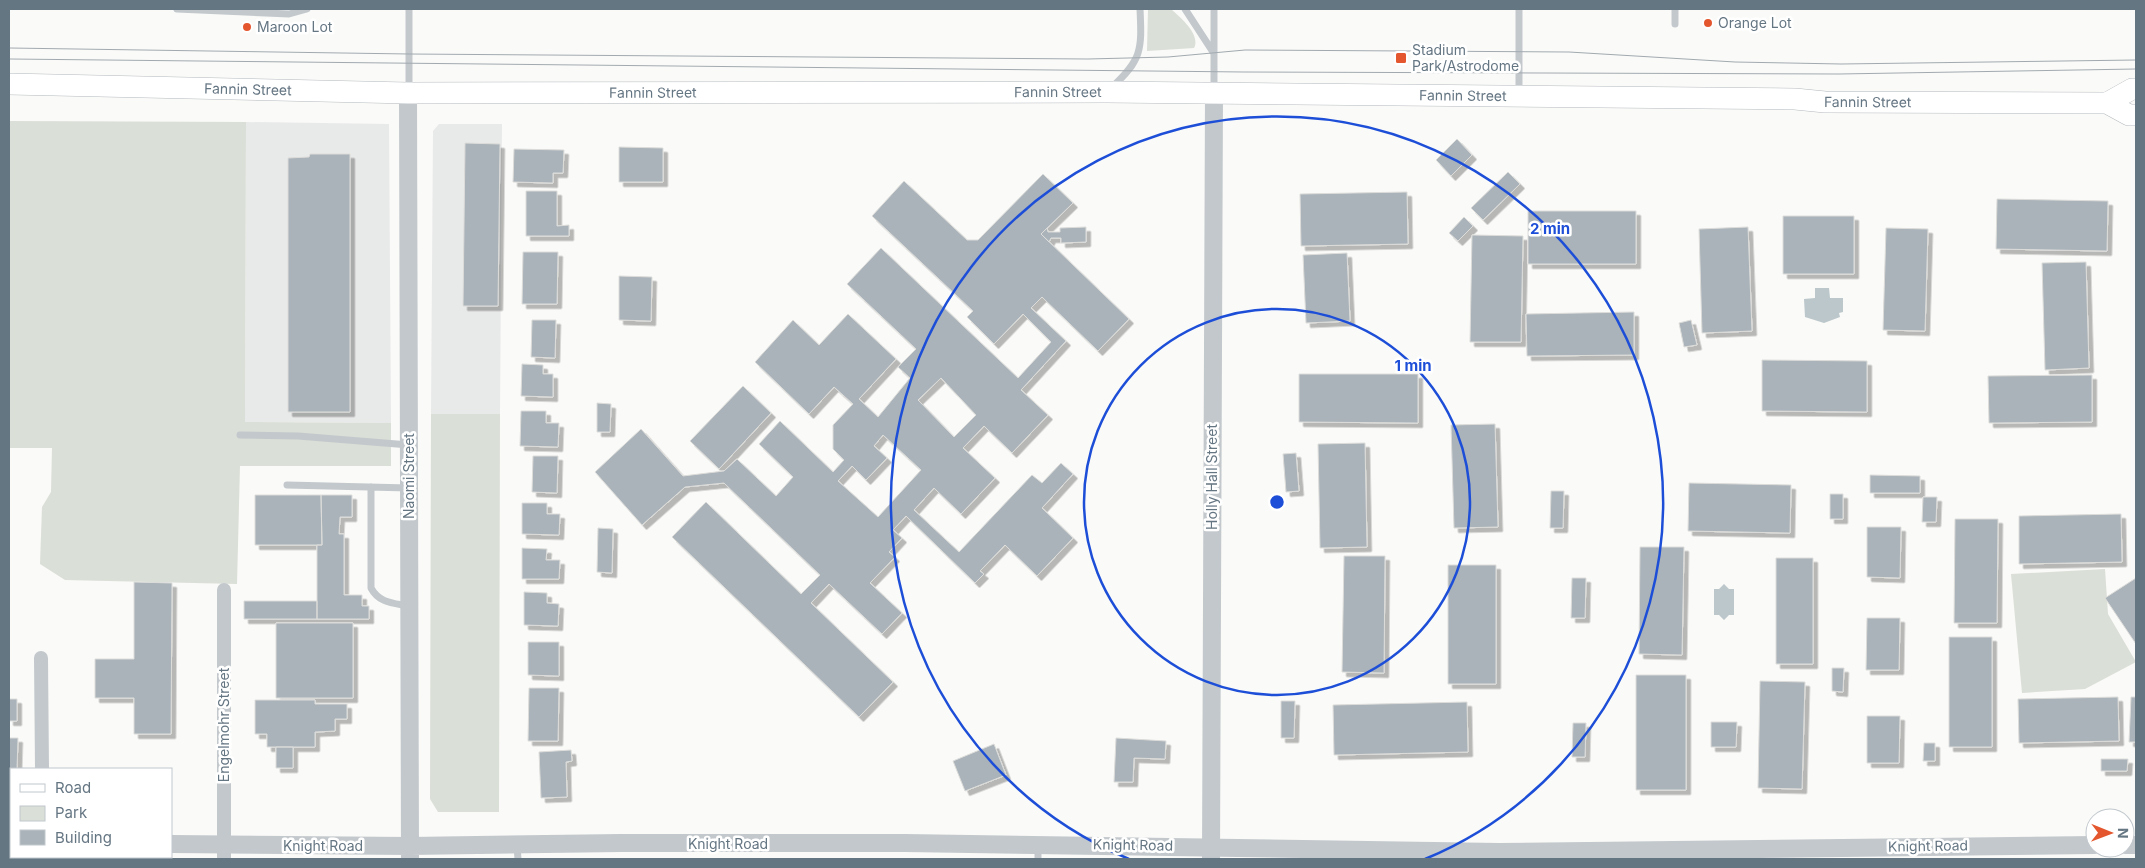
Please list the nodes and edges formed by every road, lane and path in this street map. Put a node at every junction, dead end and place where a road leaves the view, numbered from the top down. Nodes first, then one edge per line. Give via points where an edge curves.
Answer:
1 (177, 9) edge
2 (307, 9) edge
3 (409, 9) edge
4 (1140, 9) edge
5 (1185, 9) edge
6 (1214, 9) edge
7 (1519, 9) edge
8 (1675, 9) edge
9 (1675, 24) dead end
10 (1213, 52) junction
11 (9, 84) edge
12 (2136, 89) edge
13 (1107, 92) junction
14 (408, 93) junction
15 (1214, 94) junction
16 (1519, 97) junction
17 (2107, 103) junction
18 (2136, 115) edge
19 (240, 435) dead end
20 (409, 445) junction
21 (287, 486) dead end
22 (371, 487) junction
23 (409, 488) junction
24 (224, 590) dead end
25 (409, 606) junction
26 (41, 658) dead end
27 (42, 768) edge
28 (172, 844) edge
29 (2085, 845) edge
30 (224, 852) edge
31 (517, 852) edge
32 (1038, 852) edge
33 (410, 853) edge
34 (1211, 853) edge

1 - 2 lane via 289,14
3 - 14 lane
4 - 13 lane via 1138,58 1130,71
5 - 10 lane
6 - 10 lane
7 - 16 lane
8 - 9 lane
10 - 15 lane
11 - 14 main road, Fannin Street
12 - 17 main road, Fannin Street
13 - 14 main road, Fannin Street
13 - 15 main road, Fannin Street
14 - 20 street, Naomi Street
15 - 16 main road, Fannin Street
15 - 34 street, Holly Hall Street
16 - 17 main road, Fannin Street
17 - 18 main road, Fannin Street via 2129,115
19 - 20 lane
20 - 23 street, Naomi Street
21 - 22 lane
22 - 23 lane
22 - 25 lane via 371,588 375,596 387,603
23 - 25 street, Naomi Street
24 - 30 street, Engelmohr Street
25 - 33 street, Naomi Street
26 - 27 street
28 - 30 street, Knight Road
29 - 34 street, Knight Road via 1967,849
30 - 33 street, Knight Road
31 - 32 street, Knight Road via 622,843
31 - 33 street, Knight Road
32 - 34 street, Knight Road via 1088,848

